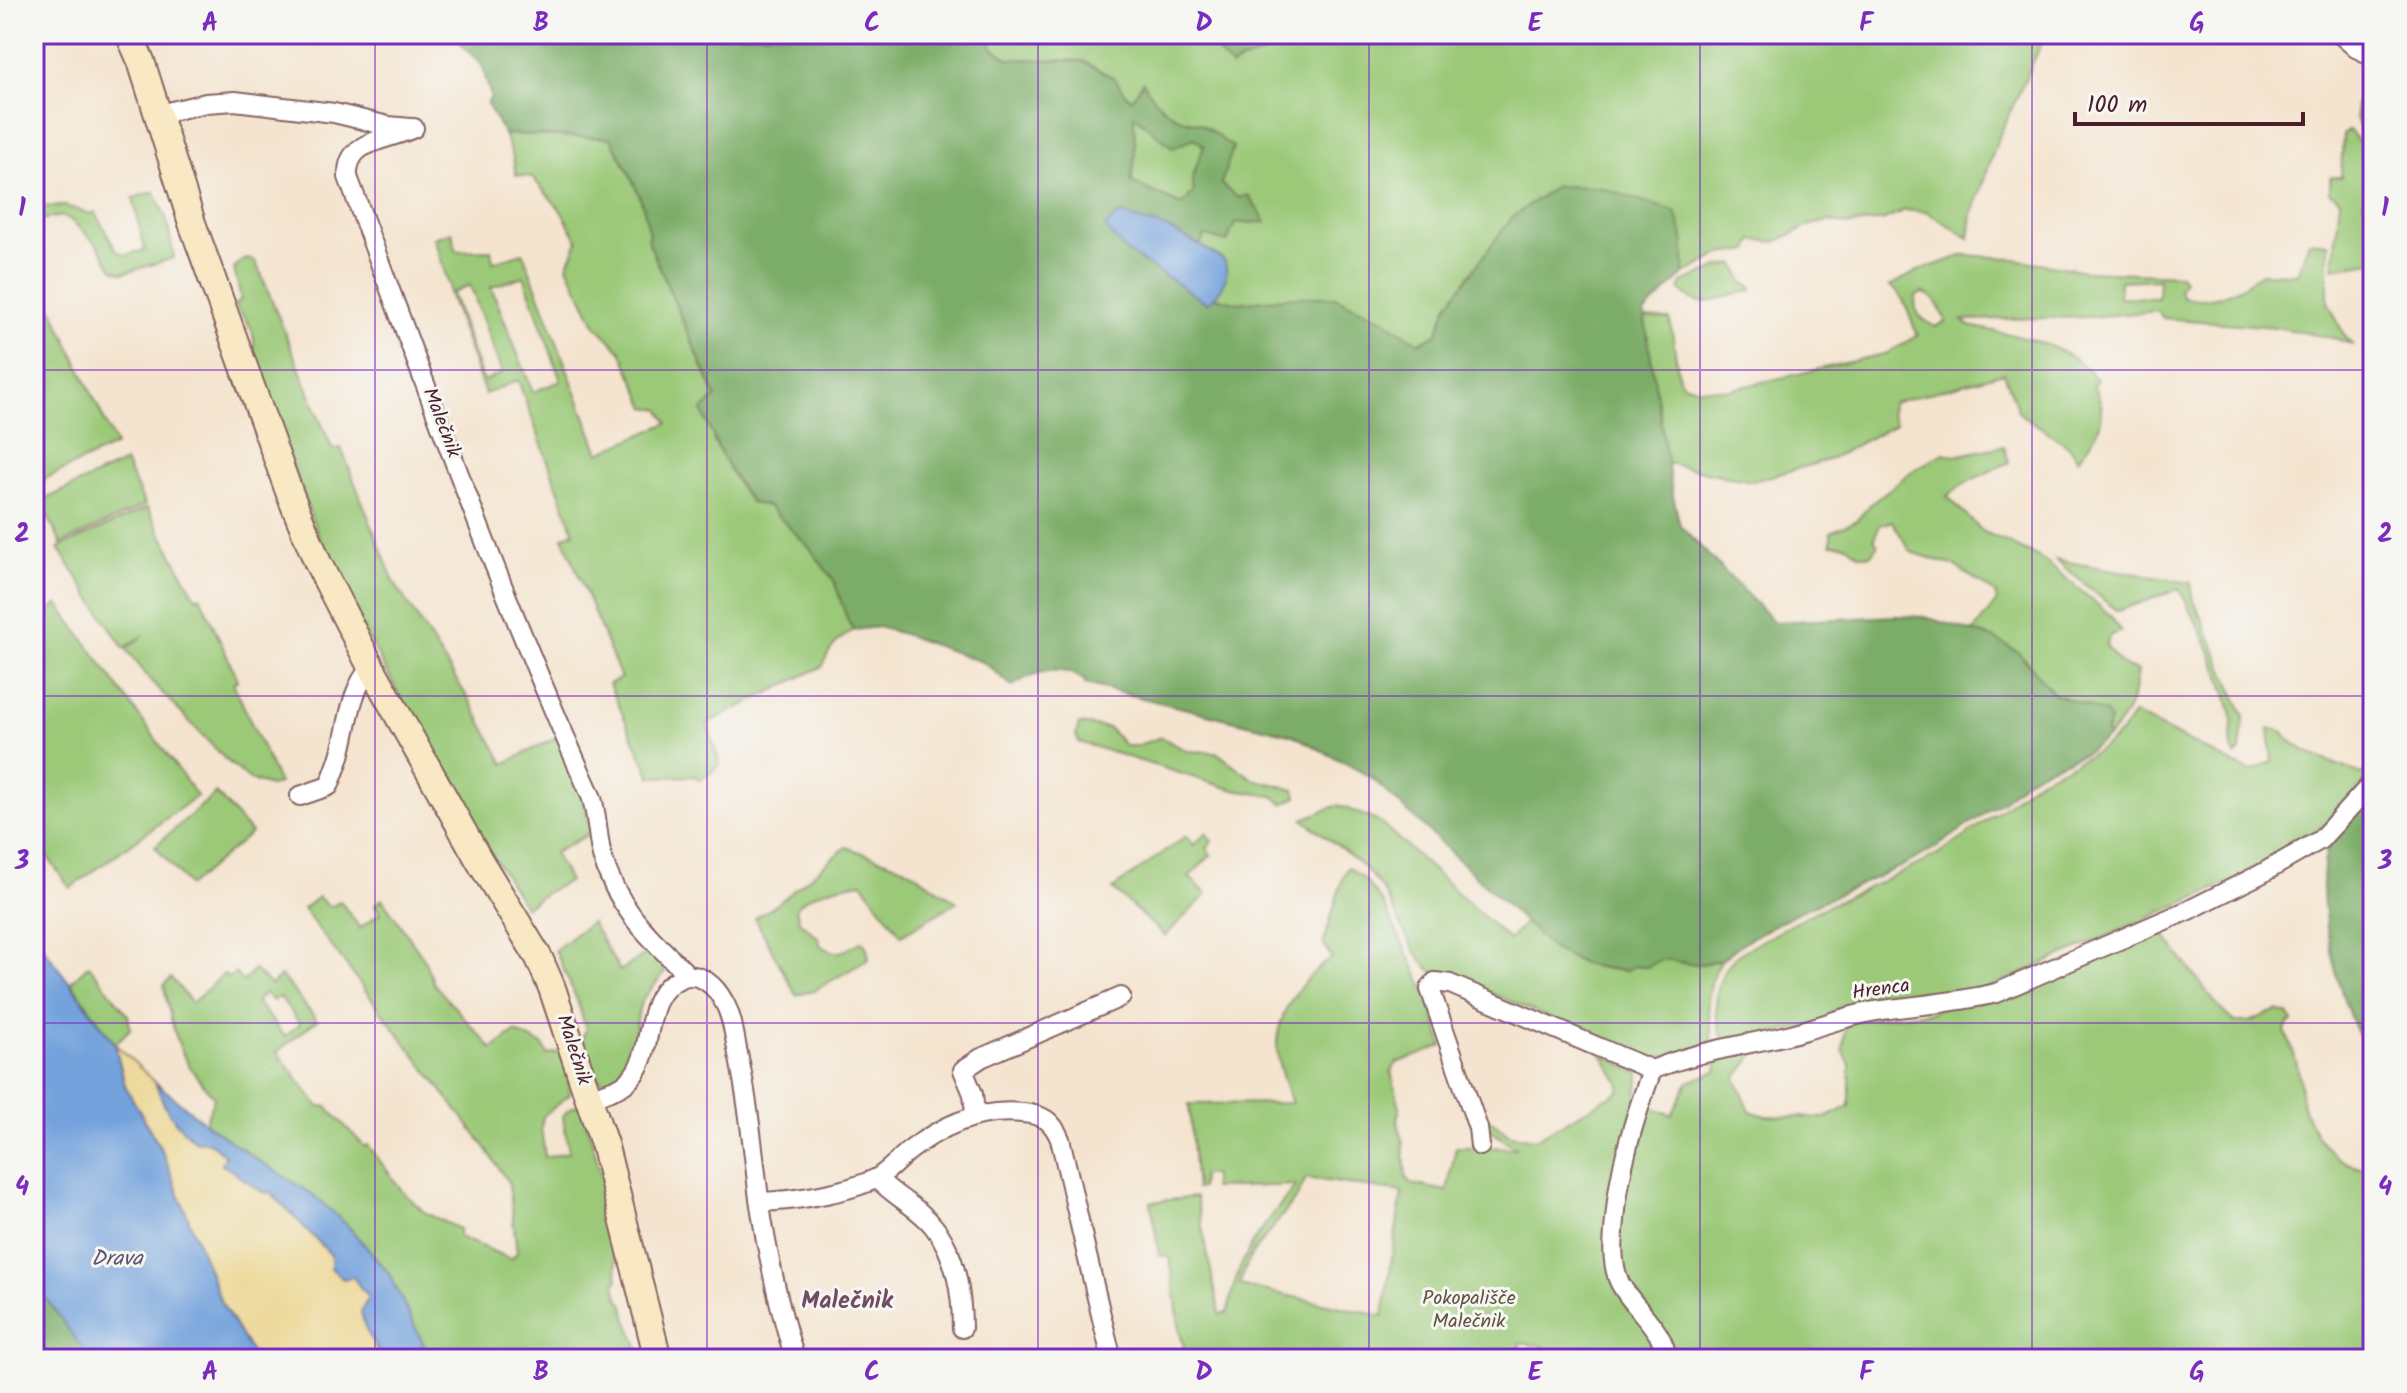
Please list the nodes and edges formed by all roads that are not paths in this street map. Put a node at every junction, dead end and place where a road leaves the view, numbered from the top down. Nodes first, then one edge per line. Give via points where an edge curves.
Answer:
1 (129, 34) edge
2 (2340, 34) edge
3 (2373, 56) edge
4 (159, 114) junction
5 (371, 667) junction
6 (2373, 782) edge
7 (300, 796) dead end
8 (689, 976) junction
9 (1121, 997) dead end
10 (1652, 1070) junction
11 (588, 1098) junction
12 (975, 1114) junction
13 (1480, 1146) dead end
14 (877, 1178) junction
15 (760, 1202) junction
16 (962, 1328) dead end
17 (658, 1359) edge
18 (795, 1359) edge
19 (1112, 1359) edge
20 (1666, 1359) edge

1 - 4 street, Malečnik
2 - 3 street
4 - 5 street, Malečnik via 192,223 291,497
4 - 8 street, Malečnik via 235,101 414,128 356,150 348,177 511,607 592,796 610,880 643,931
5 - 7 street via 353,698 329,786
5 - 11 street, Malečnik via 539,958
6 - 10 street, Hrenca via 2320,840 2261,874 1996,993 1843,1018
8 - 11 street, Malečnik via 661,993 633,1076 618,1088
8 - 15 street, Malečnik via 718,990 726,1005 749,1108
9 - 12 street via 963,1070
10 - 13 street via 1438,980 1430,989
10 - 20 street via 1618,1184 1614,1266 1665,1347
11 - 17 street, Malečnik
12 - 14 street via 919,1143
12 - 19 street via 1034,1114 1056,1129
14 - 15 street via 784,1202
14 - 16 street via 941,1238 958,1277
15 - 18 street, Malečnik

